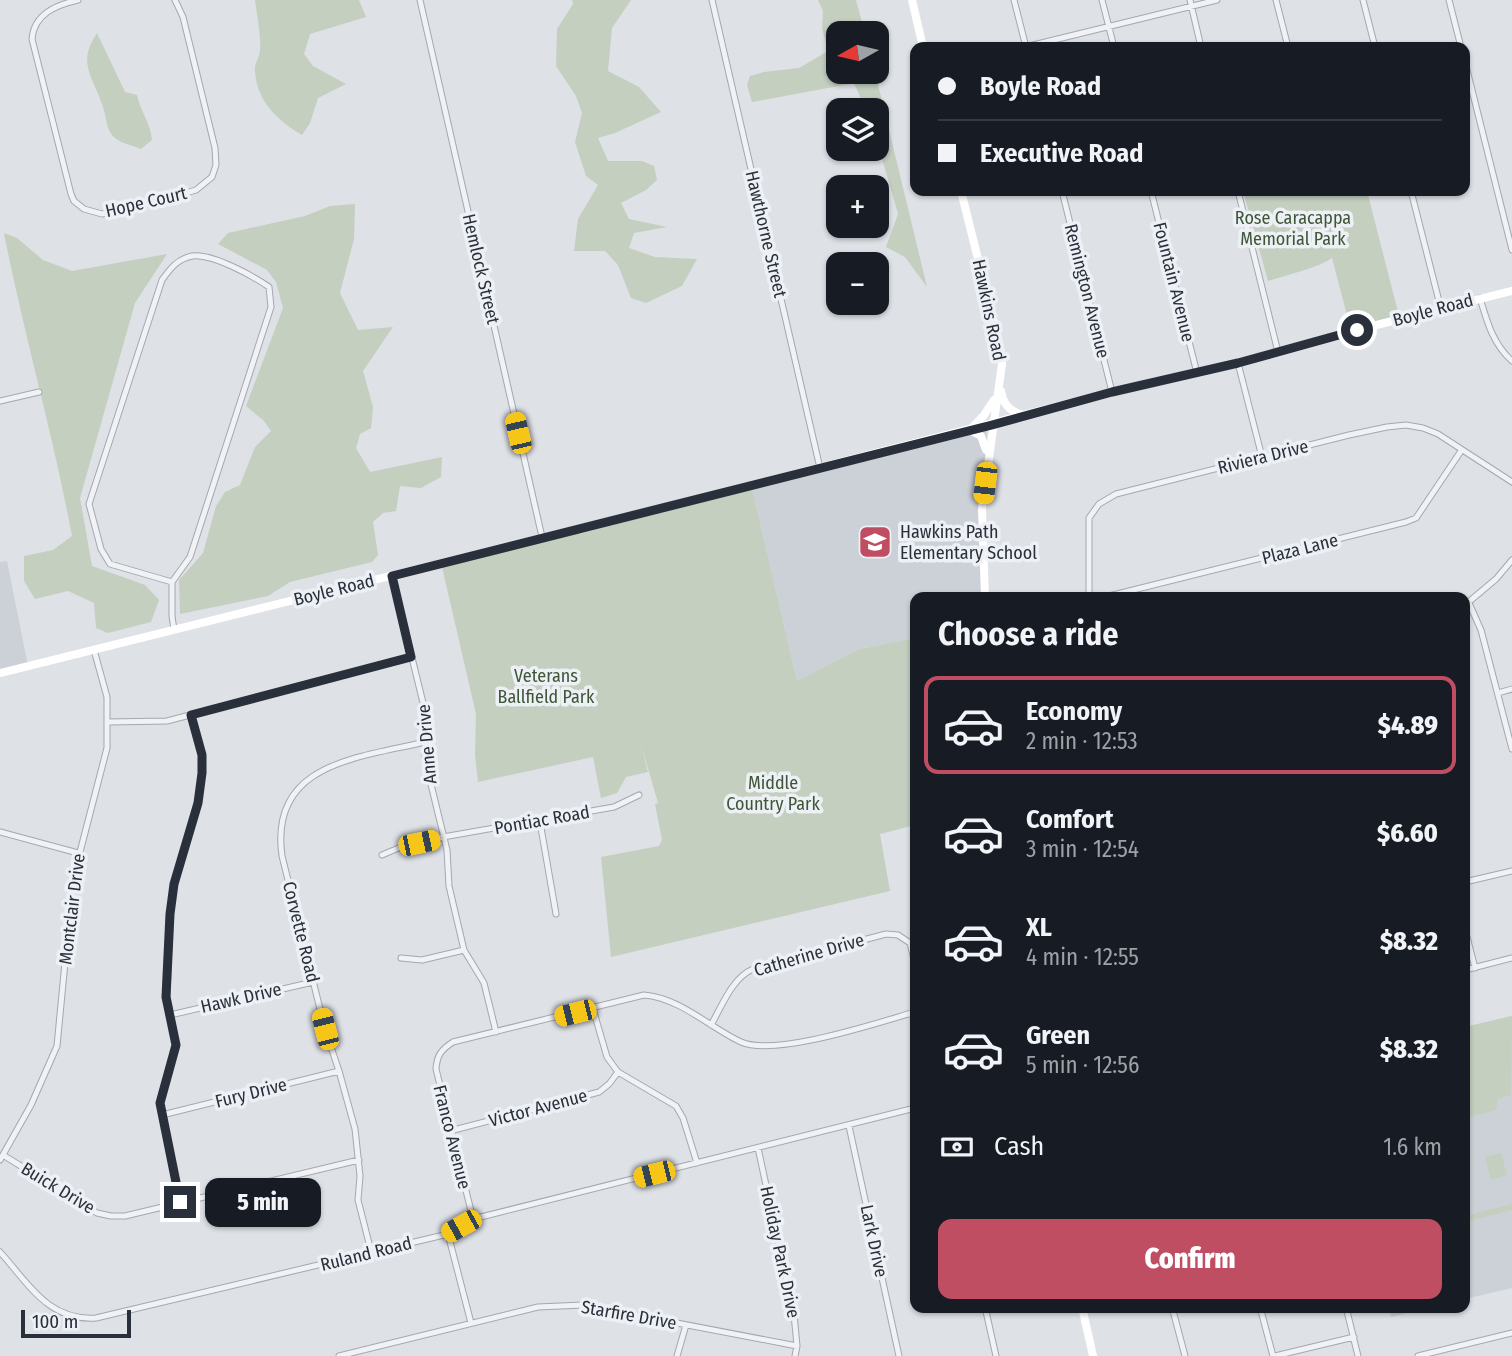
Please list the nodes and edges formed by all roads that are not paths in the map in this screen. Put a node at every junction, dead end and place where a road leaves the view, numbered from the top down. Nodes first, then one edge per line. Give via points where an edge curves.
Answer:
1 (78, 0) edge
2 (175, 0) edge
3 (420, 0) edge
4 (712, 0) edge
5 (912, 0) edge
6 (1014, 0) edge
7 (1102, 0) edge
8 (1217, 0) edge
9 (1276, 0) edge
10 (1363, 0) edge
11 (1449, 0) edge
12 (1190, 3) edge
13 (1109, 27) junction
14 (922, 42) edge
15 (1025, 42) edge
16 (1047, 42) edge
17 (1113, 42) edge
18 (1201, 42) edge
19 (1287, 42) edge
20 (1374, 42) edge
21 (1460, 42) edge
22 (1470, 82) edge
23 (962, 196) edge
24 (1063, 196) edge
25 (1152, 196) edge
26 (1239, 196) edge
27 (1412, 196) edge
28 (1512, 250) edge
29 (1512, 291) edge
30 (1479, 298) junction
31 (1441, 309) junction
32 (1278, 352) junction
33 (1512, 361) edge
34 (1238, 363) junction
35 (1197, 373) junction
36 (1000, 388) junction
37 (39, 392) dead end
38 (1112, 392) junction
39 (0, 401) edge
40 (1026, 415) junction
41 (992, 425) junction
42 (970, 430) junction
43 (1461, 451) junction
44 (988, 457) junction
45 (1262, 457) junction
46 (820, 468) junction
47 (1512, 482) edge
48 (542, 537) junction
49 (1512, 560) edge
50 (392, 576) junction
51 (172, 582) junction
52 (985, 592) edge
53 (1089, 592) edge
54 (1125, 592) edge
55 (1470, 601) edge
56 (1470, 610) edge
57 (174, 630) junction
58 (94, 650) junction
59 (411, 657) junction
60 (0, 673) edge
61 (1512, 689) edge
62 (1498, 692) junction
63 (191, 715) junction
64 (109, 722) junction
65 (425, 742) junction
66 (1512, 749) edge
67 (639, 795) dead end
68 (540, 822) junction
69 (0, 832) edge
70 (443, 837) junction
71 (78, 853) junction
72 (382, 855) dead end
73 (1512, 871) edge
74 (1470, 881) edge
75 (556, 914) dead end
76 (910, 943) edge
77 (1470, 948) edge
78 (464, 950) junction
79 (401, 957) dead end
80 (1512, 958) edge
81 (1475, 968) junction
82 (1470, 969) edge
83 (313, 982) junction
84 (593, 1009) junction
85 (910, 1013) edge
86 (170, 1015) junction
87 (711, 1025) junction
88 (496, 1032) junction
89 (339, 1070) junction
90 (618, 1072) junction
91 (910, 1109) edge
92 (162, 1115) junction
93 (849, 1126) junction
94 (450, 1131) junction
95 (758, 1148) junction
96 (1, 1158) edge
97 (359, 1160) junction
98 (697, 1163) junction
99 (180, 1202) junction
100 (473, 1219) junction
101 (448, 1234) junction
102 (371, 1251) junction
103 (0, 1252) edge
104 (986, 1313) edge
105 (1083, 1313) edge
106 (1174, 1313) edge
107 (1263, 1313) edge
108 (1348, 1313) edge
109 (471, 1323) junction
110 (686, 1325) junction
111 (1512, 1333) edge
112 (1354, 1337) junction
113 (797, 1346) junction
114 (339, 1356) edge
115 (677, 1356) edge
116 (795, 1356) edge
117 (899, 1356) edge
118 (996, 1356) edge
119 (1093, 1356) edge
120 (1185, 1356) edge
121 (1274, 1356) edge
122 (1358, 1356) edge
123 (1418, 1356) edge

1 - 2 street, Hope Court via 52,8 34,27 32,39 71,194 84,209 95,213 196,190 208,183 215,171 215,148
3 - 48 street, Hemlock Street
4 - 46 street, Hawthorne Street
5 - 14 street
6 - 15 street
7 - 13 street
8 - 12 street
9 - 19 street
10 - 20 street
11 - 21 street
12 - 13 street
12 - 18 street
13 - 16 street
13 - 17 street
22 - 28 street
23 - 36 street, Hawkins Road via 1000,347
24 - 38 street, Remington Avenue
25 - 35 street, Fountain Avenue
26 - 32 street
27 - 31 street
29 - 30 street, Boyle Road
30 - 31 street, Boyle Road
30 - 33 street via 1496,343
31 - 32 street, Boyle Road
32 - 34 street, Boyle Road
34 - 35 street, Boyle Road
34 - 45 street
35 - 38 street, Boyle Road
36 - 40 street via 1005,404
36 - 41 street, Hawkins Road
36 - 42 street
37 - 39 street
38 - 40 street, Boyle Road
40 - 41 street, Boyle Road
41 - 42 street, Boyle Road
41 - 44 street, Hawkins Road
42 - 44 street via 981,436
42 - 46 street, Boyle Road
43 - 45 street, Riviera Drive via 1438,434 1406,425
43 - 47 street, Riviera Drive
43 - 54 street, Plaza Lane via 1416,518
44 - 52 street, Hawkins Road via 982,509
45 - 53 street, Riviera Drive via 1116,494 1099,504 1087,526
46 - 48 street, Boyle Road
48 - 50 street, Boyle Road
49 - 55 street
50 - 57 street, Boyle Road
50 - 59 street, Anne Drive
51 - 51 street via 110,564 101,550 89,504 162,280 173,265 192,256 206,257 252,275 269,287 271,307 190,556
51 - 57 street
56 - 62 street via 1481,630
57 - 58 street, Boyle Road
58 - 60 street, Boyle Road
58 - 64 street, Montclair Drive
59 - 63 street
59 - 65 street, Anne Drive via 426,715
61 - 62 street
62 - 66 street
63 - 64 street via 167,722
63 - 86 street via 202,773 170,914 166,975
64 - 71 street, Montclair Drive via 107,748
65 - 70 street, Anne Drive via 426,770
65 - 83 street, Corvette Road via 326,767 301,786 284,814 279,836 282,856
67 - 68 street, Pontiac Road via 614,807
68 - 70 street, Pontiac Road
68 - 75 street
69 - 71 street
70 - 72 street, Pontiac Road
70 - 78 street, Anne Drive
71 - 96 street, Montclair Drive via 57,1046
73 - 74 street
76 - 87 street, Catherine Drive via 898,934 886,934 753,969 737,980
77 - 81 street
78 - 79 street via 422,960
78 - 88 street, Anne Drive via 484,983
80 - 81 street
81 - 82 street
83 - 86 street, Hawk Drive
83 - 89 street, Corvette Road
84 - 87 street, Franco Avenue via 654,996
84 - 88 street, Franco Avenue
84 - 90 street via 600,1041
85 - 87 street, Franco Avenue via 779,1046 757,1047
86 - 92 street via 176,1045 162,1092
88 - 94 street, Franco Avenue via 441,1049 436,1069
89 - 92 street, Fury Drive
89 - 97 street, Corvette Road
90 - 94 street, Victor Avenue via 599,1091
90 - 98 street via 676,1106
91 - 93 street, Ruland Road
92 - 99 street
93 - 95 street, Ruland Road
93 - 117 street, Lark Drive
94 - 100 street, Franco Avenue
95 - 98 street, Ruland Road
95 - 113 street, Holiday Park Drive
96 - 99 street, Buick Drive via 97,1213 125,1216
97 - 99 street, Buick Drive
97 - 102 street, Corvette Road via 358,1200
98 - 100 street, Ruland Road
100 - 101 street, Ruland Road
101 - 102 street, Ruland Road
101 - 109 street
102 - 103 street, Ruland Road via 85,1318 59,1313 47,1304
104 - 118 street
105 - 119 street
106 - 120 street
107 - 121 street
108 - 112 street
109 - 110 street, Starfire Drive via 538,1307 583,1305
109 - 114 street, Starfire Drive
110 - 113 street, Starfire Drive
110 - 115 street
111 - 123 street
112 - 121 street
112 - 122 street
113 - 116 street, Holiday Park Drive

